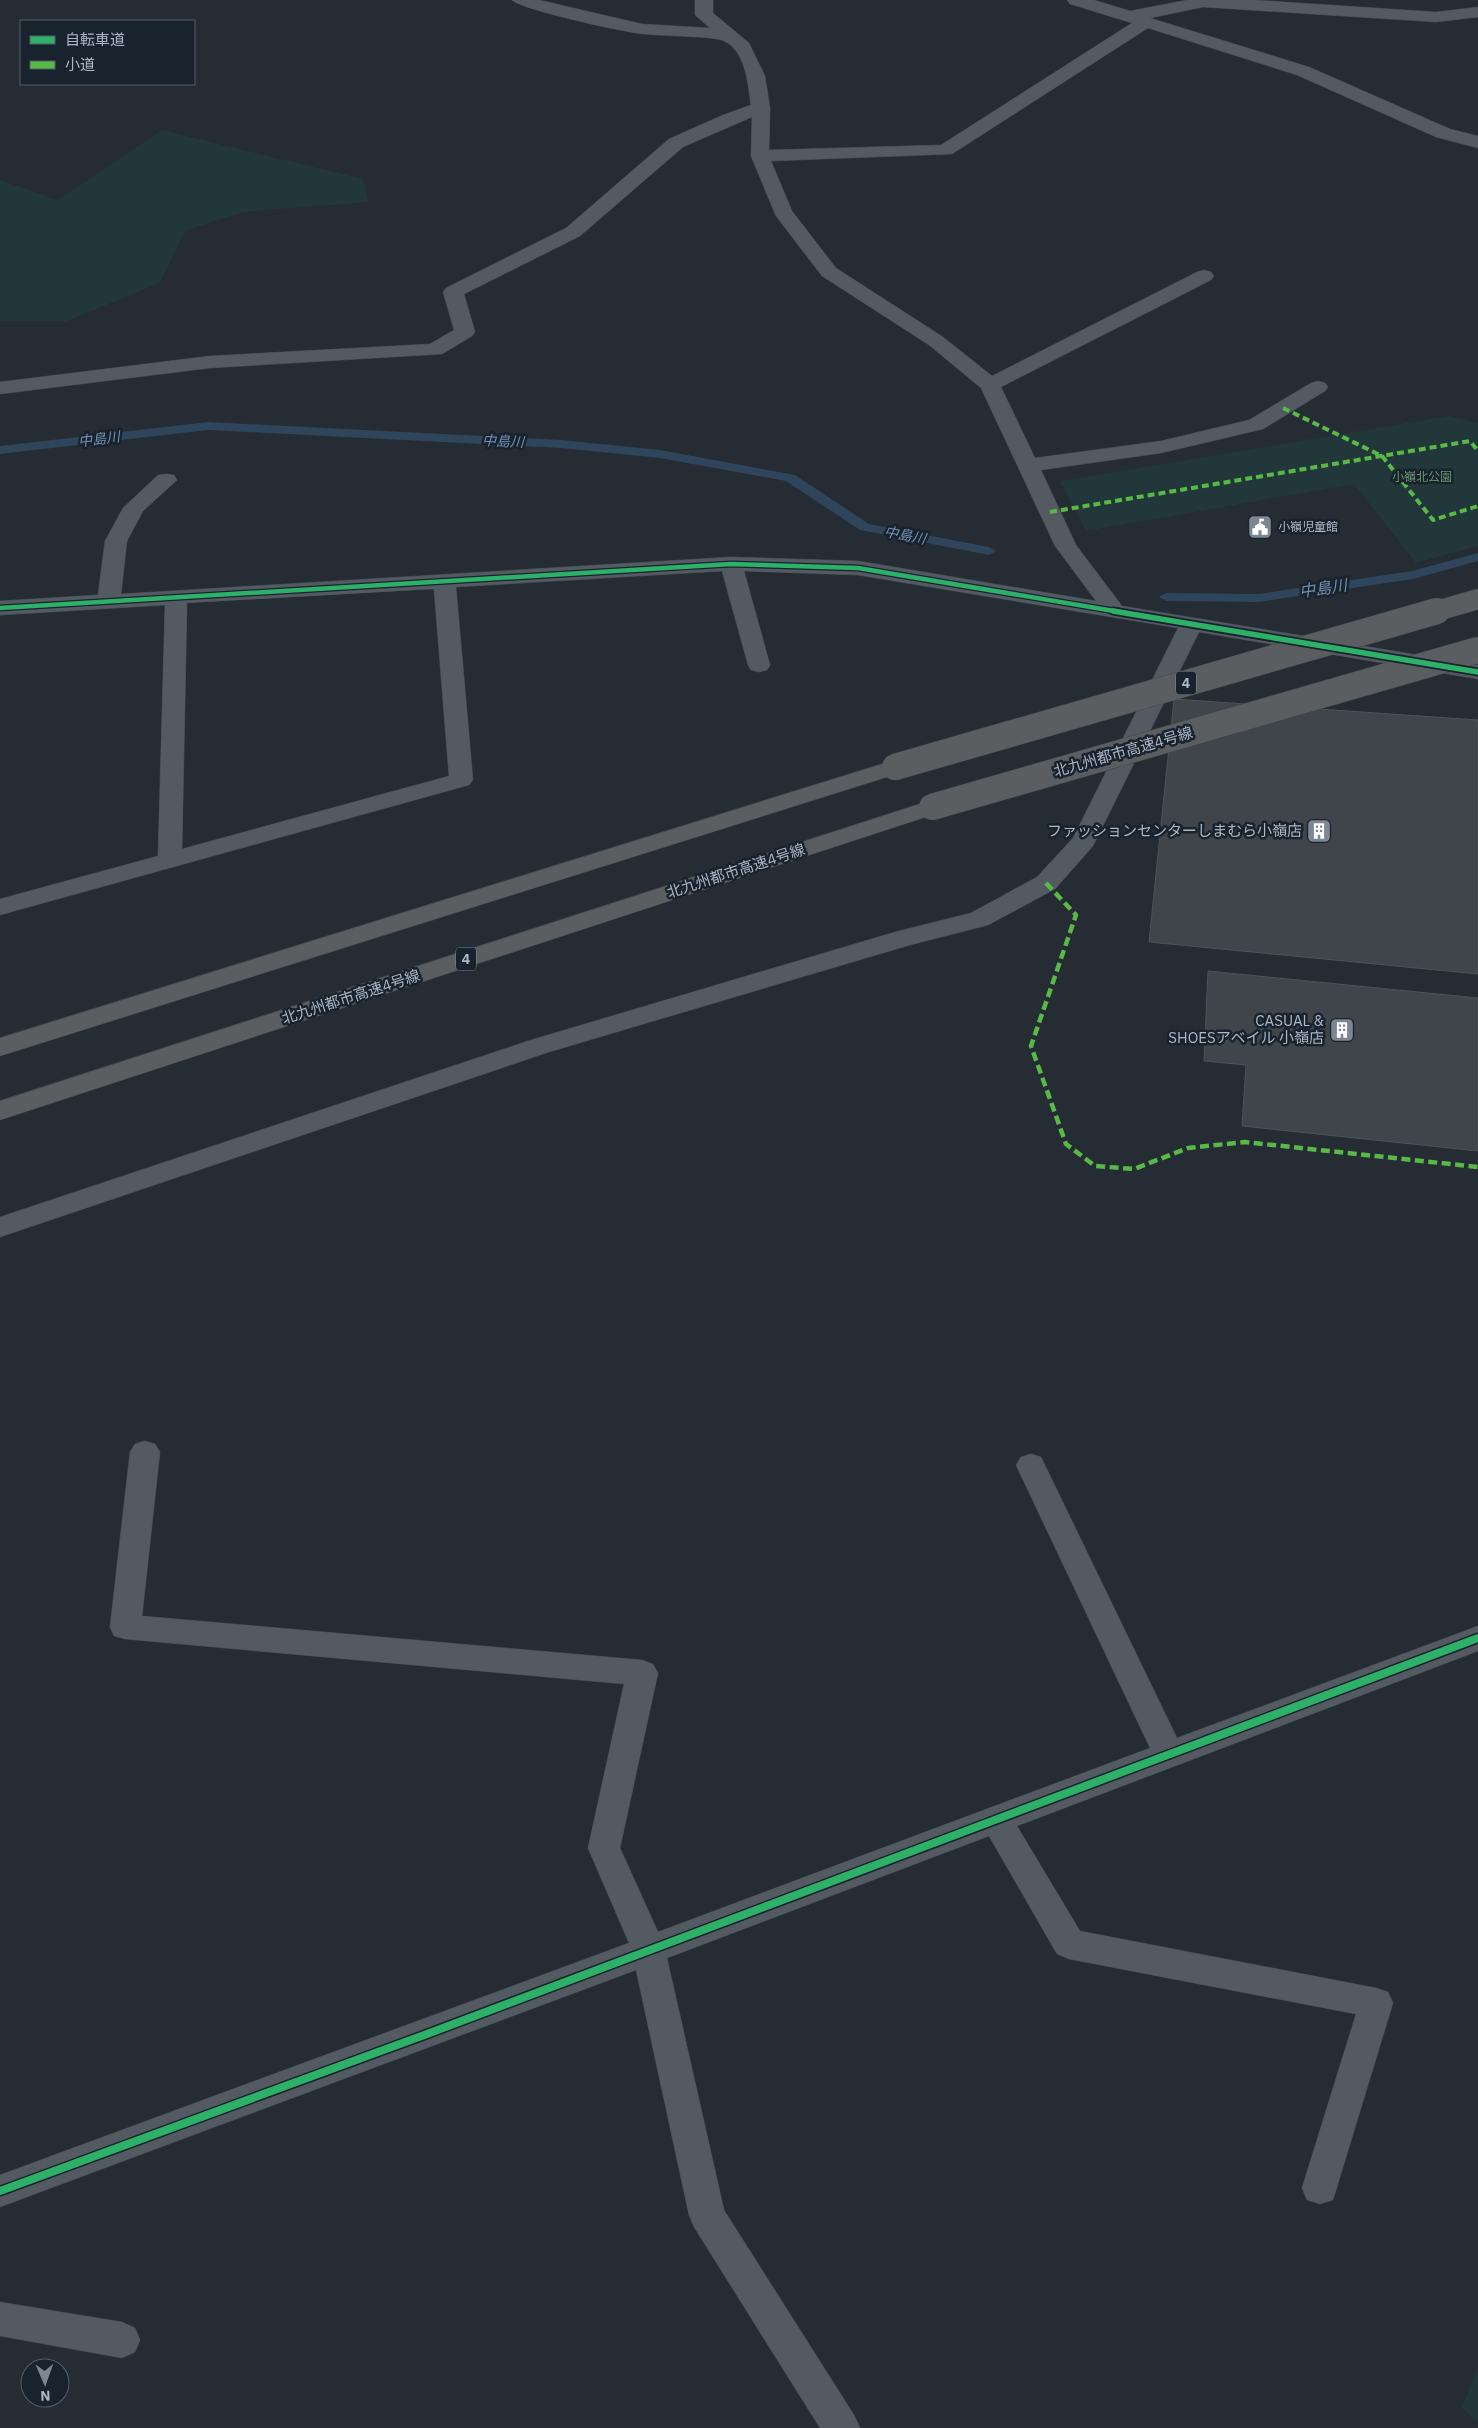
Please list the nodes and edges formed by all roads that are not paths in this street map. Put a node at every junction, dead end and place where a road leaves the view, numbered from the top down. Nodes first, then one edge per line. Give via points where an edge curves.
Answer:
1 (521, 0) edge
2 (704, 0) edge
3 (1076, 0) edge
4 (1478, 12) edge
5 (1137, 19) junction
6 (729, 35) junction
7 (761, 108) junction
8 (1478, 142) edge
9 (760, 156) junction
10 (1204, 276) dead end
11 (990, 385) junction
12 (1318, 387) dead end
13 (0, 388) edge
14 (1028, 465) junction
15 (166, 480) dead end
16 (731, 564) junction
17 (444, 580) junction
18 (176, 597) junction
19 (1478, 599) edge
20 (110, 601) junction
21 (0, 608) edge
22 (1114, 610) junction
23 (1191, 625) junction
24 (1478, 650) edge
25 (760, 664) dead end
26 (1478, 672) edge
27 (170, 860) junction
28 (0, 907) edge
29 (0, 1047) edge
30 (0, 1111) edge
31 (0, 1227) edge
32 (145, 1452) dead end
33 (1031, 1465) dead end
34 (1478, 1638) edge
35 (1169, 1754) junction
36 (996, 1819) junction
37 (648, 1949) junction
38 (1320, 2188) dead end
39 (0, 2191) edge
40 (0, 2320) edge
41 (122, 2340) dead end
42 (842, 2428) edge

1 - 6 street via 642,29
2 - 6 street via 704,15
3 - 5 street
4 - 5 street via 1436,17 1203,2
5 - 8 street via 1304,71 1443,133
5 - 9 street via 945,150
6 - 7 street via 744,47 756,76
7 - 9 street
7 - 13 street via 676,143 573,232 453,292 464,332 436,350 210,362
9 - 11 street via 783,212 829,272 936,340
10 - 11 street
11 - 14 street
12 - 14 street via 1256,425 1162,447
14 - 22 street via 1066,546
15 - 20 street via 134,508 116,541
16 - 17 street
16 - 22 street via 858,568
16 - 25 street
17 - 18 street
17 - 27 street via 461,780
18 - 20 street
18 - 27 street
19 - 29 highway, 4, bridge via 895,767
20 - 21 street
22 - 23 street
23 - 26 street
23 - 31 street via 1084,841 1046,883 979,919 904,938 540,1046
24 - 30 highway, 北九州都市高速4号線 / 4, bridge via 932,807
27 - 28 street
32 - 37 street via 125,1628 642,1673 604,1848
33 - 35 street
34 - 35 street
35 - 36 street
36 - 37 street
36 - 38 street via 1069,1944 1376,2003
37 - 39 street
37 - 42 street via 707,2215
40 - 41 street

